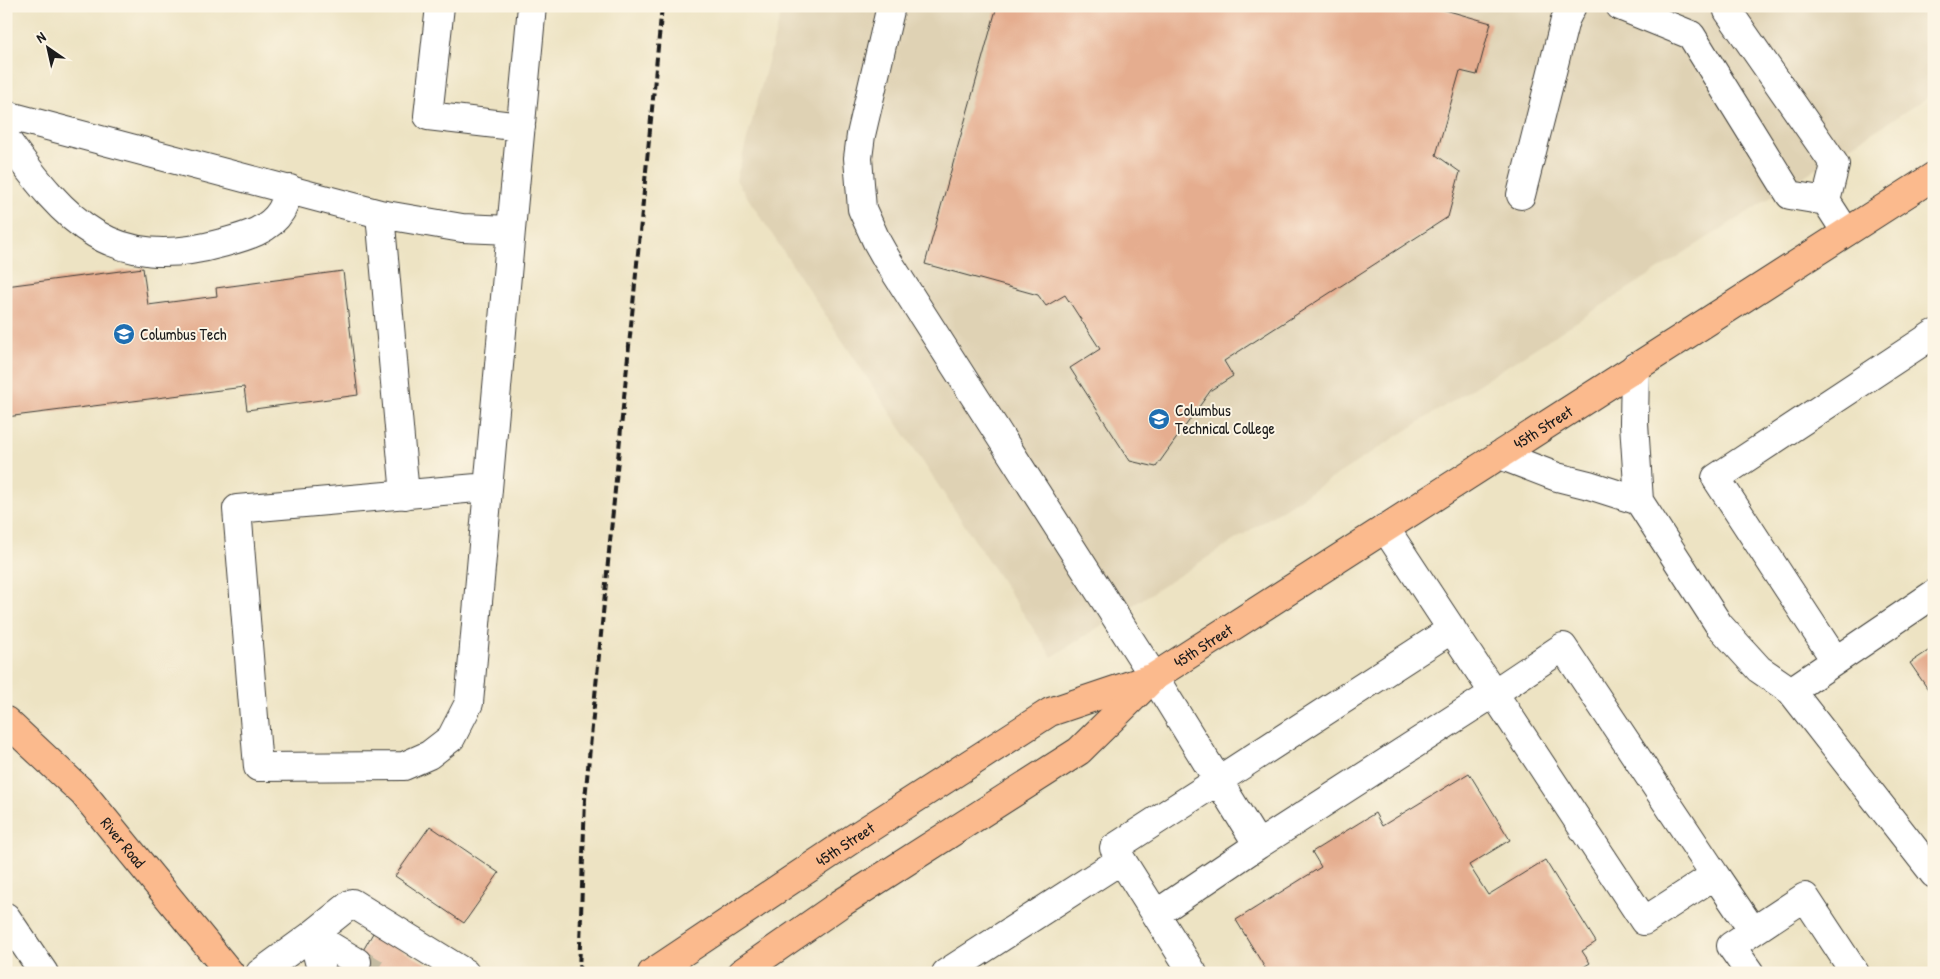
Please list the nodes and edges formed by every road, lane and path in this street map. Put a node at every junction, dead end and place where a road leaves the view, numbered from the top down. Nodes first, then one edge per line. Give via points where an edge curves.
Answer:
1 (440, 6) edge
2 (532, 6) edge
3 (891, 6) edge
4 (1572, 6) edge
5 (1620, 6) edge
6 (1727, 6) edge
7 (6, 115) edge
8 (521, 127) junction
9 (6, 139) edge
10 (1934, 176) edge
11 (290, 190) junction
12 (1521, 195) dead end
13 (1826, 201) junction
14 (380, 214) junction
15 (511, 230) junction
16 (1846, 232) junction
17 (1934, 334) edge
18 (1635, 368) junction
19 (1500, 455) junction
20 (488, 487) junction
21 (405, 495) junction
22 (1639, 501) junction
23 (1385, 528) junction
24 (1934, 594) edge
25 (1452, 629) junction
26 (1835, 660) junction
27 (1154, 677) junction
28 (1791, 691) junction
29 (1494, 693) junction
30 (10, 731) edge
31 (1218, 780) junction
32 (1258, 844) junction
33 (1121, 860) junction
34 (1934, 874) edge
35 (1716, 875) junction
36 (1156, 914) junction
37 (6, 918) edge
38 (1753, 931) junction
39 (312, 935) junction
40 (357, 962) tunnel mouth
41 (34, 969) edge
42 (230, 973) edge
43 (260, 973) edge
44 (322, 973) edge
45 (465, 973) edge
46 (652, 973) edge
47 (741, 973) edge
48 (946, 973) edge
49 (1193, 973) edge
50 (1750, 973) edge
51 (1855, 973) edge

1 - 8 lane via 428,116
2 - 8 lane
3 - 27 lane via 860,143 862,208 886,258
4 - 12 lane via 1564,20
5 - 13 lane via 1691,35 1790,194
6 - 13 lane via 1835,165
7 - 11 lane
8 - 15 lane
9 - 11 lane via 37,181 71,217 100,237 129,249 172,253 245,237 262,230 280,212
10 - 16 main road, 45th Street
11 - 14 lane
13 - 16 lane
14 - 15 lane via 462,228
14 - 21 lane
15 - 20 lane
16 - 18 main road, 45th Street
17 - 26 lane via 1716,478
18 - 19 main road, 45th Street
18 - 22 lane via 1634,423
19 - 22 lane via 1557,477
19 - 23 main road, 45th Street
20 - 21 lane
20 - 21 lane via 469,703 451,738 429,755 404,766 258,767 237,509
22 - 28 lane via 1719,625 1759,669
23 - 25 lane
23 - 27 main road, 45th Street
24 - 26 lane
25 - 29 lane
25 - 31 lane
26 - 28 lane
27 - 31 lane
27 - 46 main road, 45th Street via 1050,712
27 - 47 main road, 45th Street via 1079,751 840,904
28 - 34 lane
29 - 32 lane
29 - 35 lane via 1563,647
29 - 35 lane via 1644,921
30 - 42 main road, River Road via 83,793
31 - 32 lane
31 - 33 lane via 1114,848
32 - 36 lane
33 - 36 lane
33 - 48 lane
35 - 38 lane
36 - 49 lane
37 - 41 lane
38 - 50 lane via 1731,946
38 - 51 lane via 1805,897
39 - 40 lane
39 - 43 lane
39 - 44 lane
39 - 45 lane via 352,903

